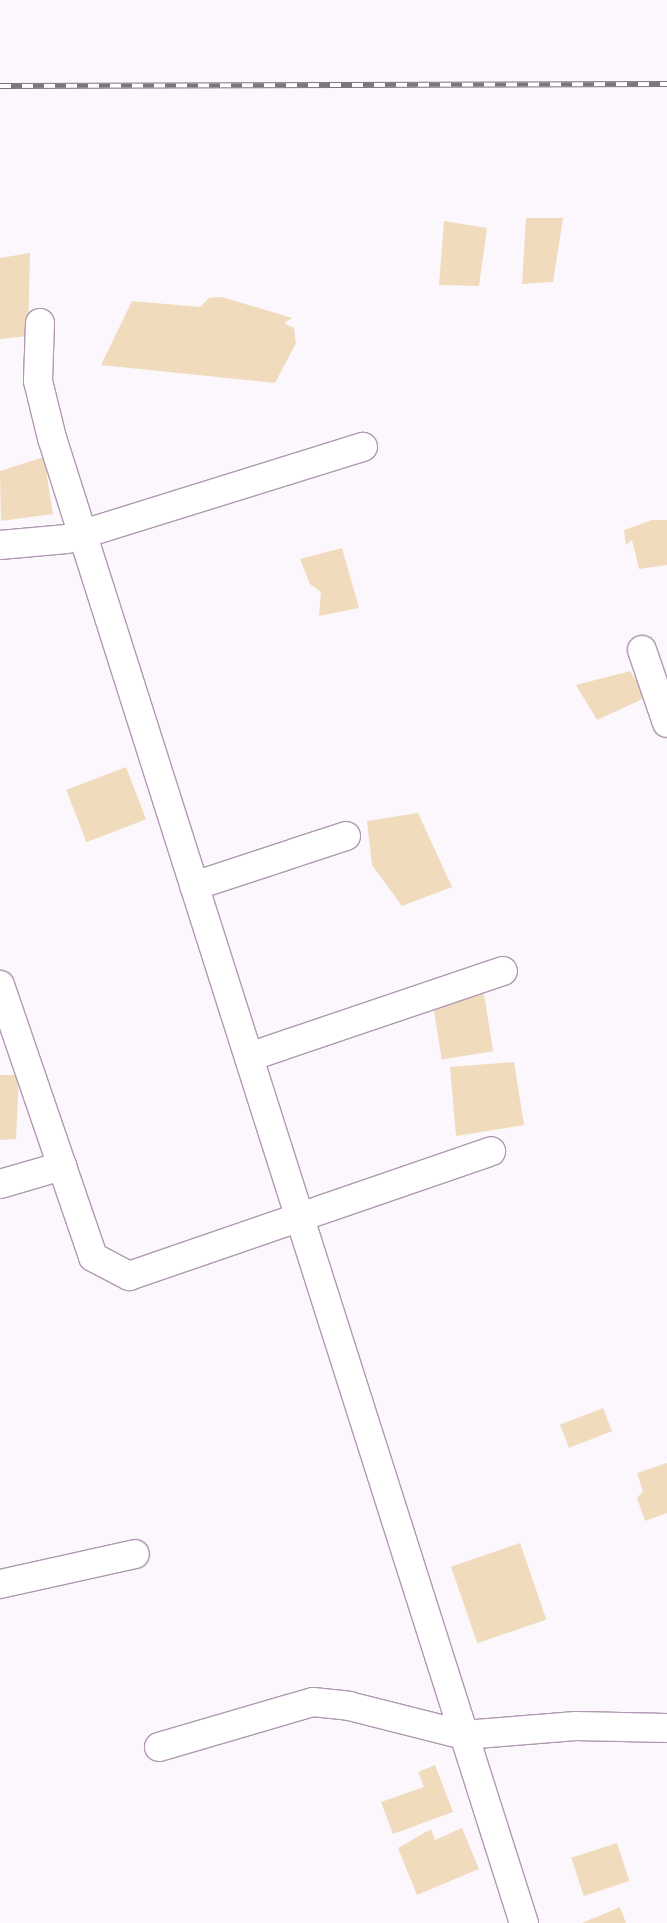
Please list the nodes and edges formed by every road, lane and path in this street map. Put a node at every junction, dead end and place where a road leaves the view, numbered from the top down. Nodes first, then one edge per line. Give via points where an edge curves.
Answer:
1 (40, 323) dead end
2 (363, 447) dead end
3 (82, 534) junction
4 (0, 545) edge
5 (642, 650) dead end
6 (667, 723) edge
7 (346, 836) dead end
8 (194, 886) junction
9 (503, 971) dead end
10 (0, 985) edge
11 (248, 1057) junction
12 (491, 1151) dead end
13 (62, 1166) junction
14 (0, 1184) edge
15 (300, 1218) junction
16 (135, 1554) dead end
17 (0, 1584) edge
18 (667, 1728) edge
19 (464, 1735) junction
20 (159, 1747) dead end
21 (524, 1923) edge

1 - 3 street via 38,381
2 - 3 street
3 - 4 street
3 - 8 street
5 - 6 street
7 - 8 street
8 - 11 street
9 - 11 street
10 - 13 street
11 - 15 street
12 - 15 street
13 - 14 street
13 - 15 street via 93,1257 130,1276
15 - 19 street
16 - 17 street
18 - 19 street via 576,1726
19 - 20 street via 349,1706 313,1702
19 - 21 street

